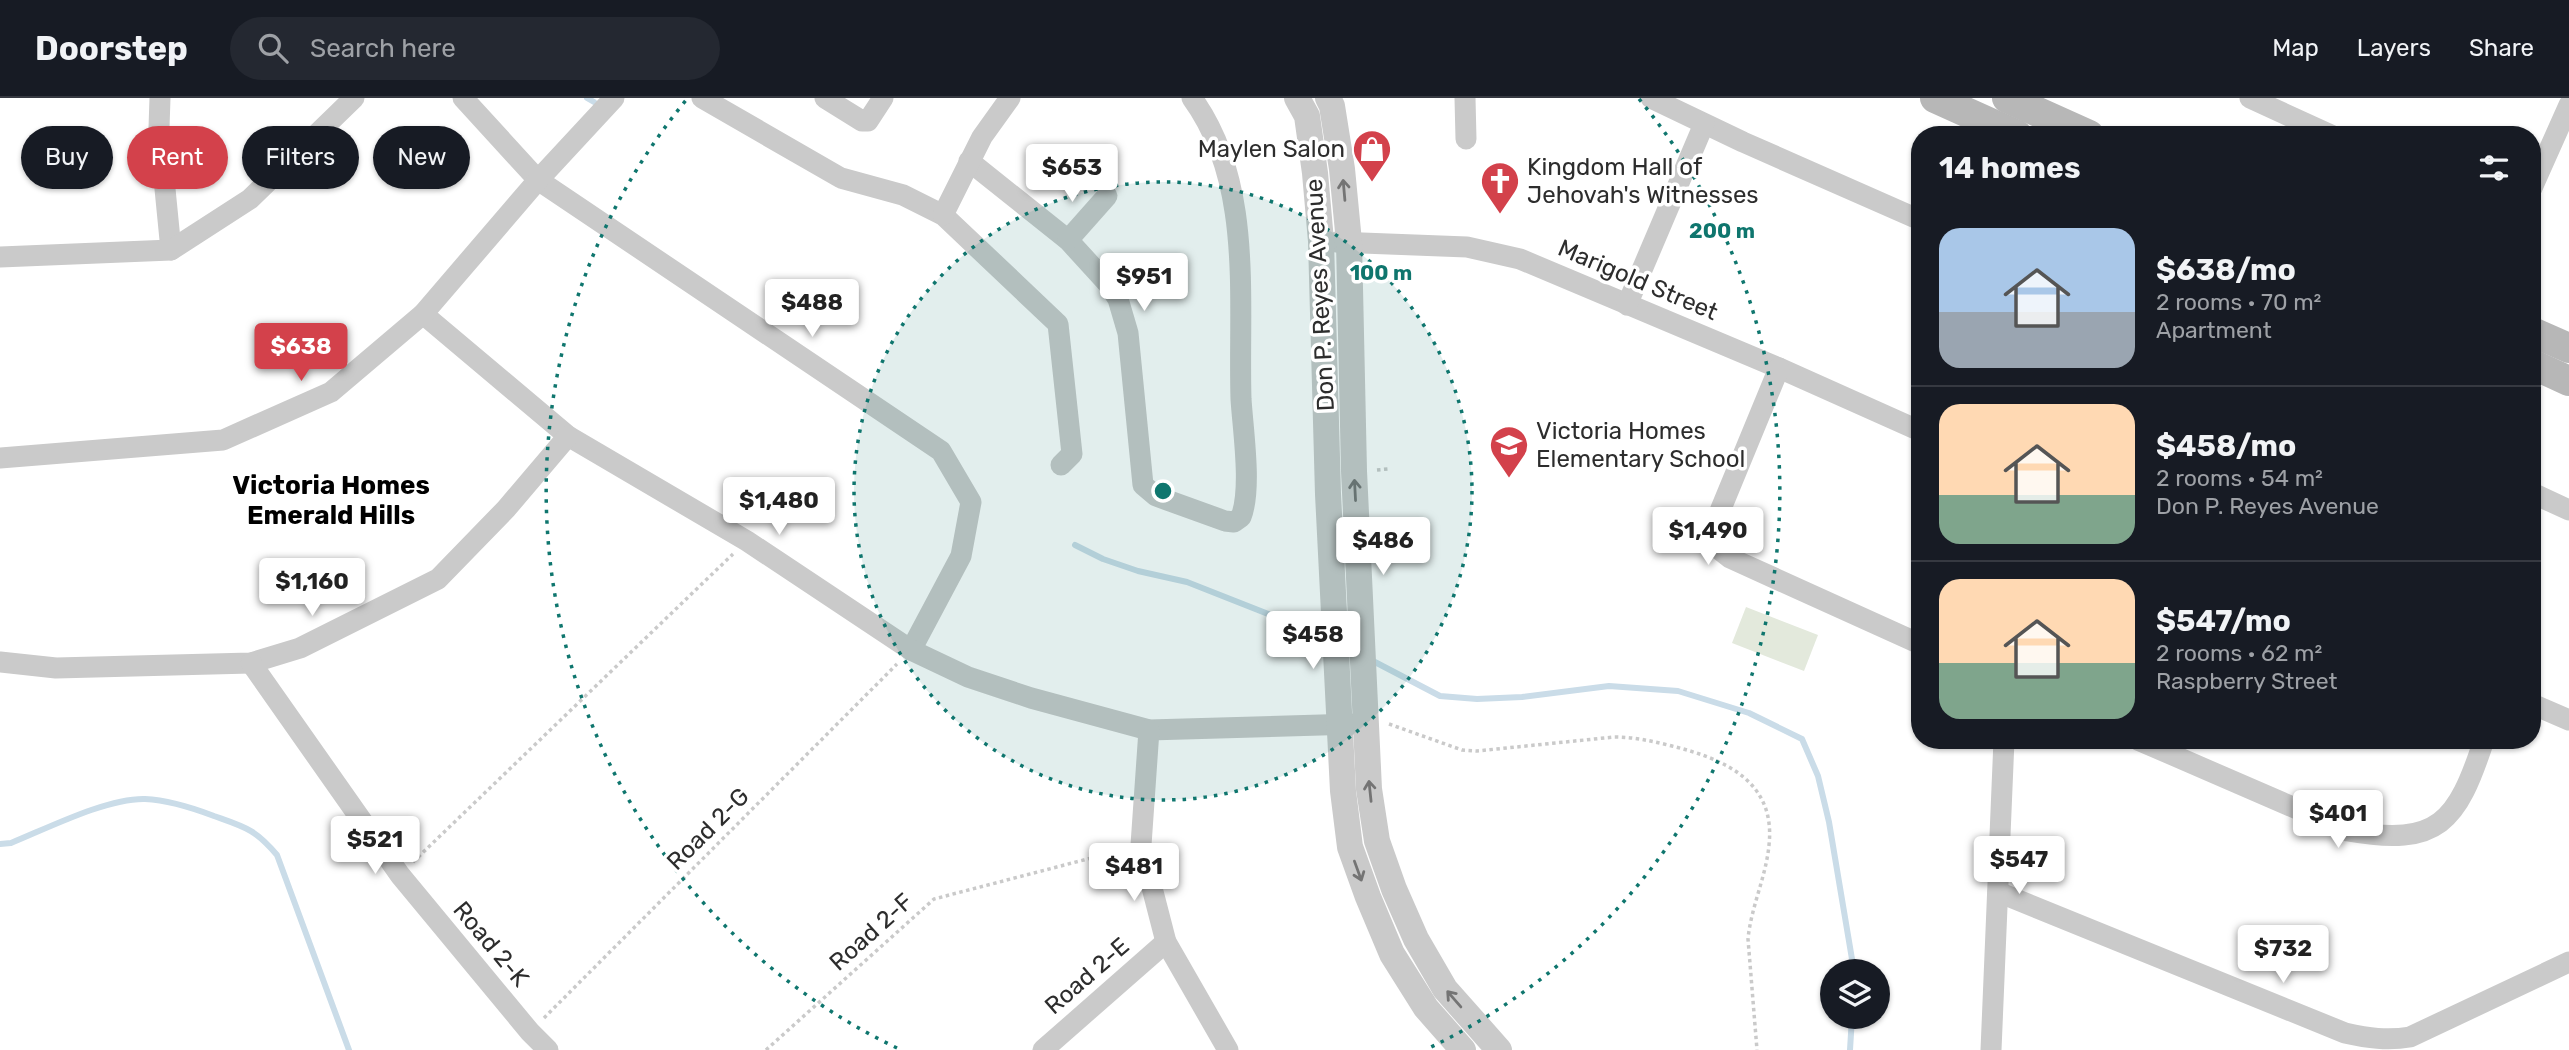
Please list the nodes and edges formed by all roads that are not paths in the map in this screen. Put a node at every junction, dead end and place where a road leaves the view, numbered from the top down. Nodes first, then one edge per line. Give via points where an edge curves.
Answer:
1 (160, 98) edge
2 (354, 98) edge
3 (463, 98) edge
4 (614, 98) edge
5 (702, 98) edge
6 (825, 98) edge
7 (883, 98) edge
8 (1010, 98) edge
9 (1192, 98) edge
10 (1297, 98) edge
11 (1328, 98) edge
12 (1465, 98) edge
13 (1651, 98) edge
14 (1935, 98) edge
15 (2007, 98) edge
16 (2250, 98) edge
17 (2569, 105) edge
18 (1704, 124) junction
19 (1997, 126) edge
20 (2070, 126) edge
21 (2312, 126) edge
22 (1466, 139) dead end
23 (969, 161) junction
24 (2541, 167) edge
25 (538, 180) junction
26 (1107, 196) dead end
27 (943, 215) junction
28 (1911, 216) edge
29 (1068, 240) junction
30 (1321, 241) junction
31 (1349, 242) junction
32 (171, 250) junction
33 (0, 257) edge
34 (1627, 305) junction
35 (423, 314) junction
36 (2541, 336) edge
37 (2569, 348) edge
38 (1779, 368) junction
39 (2541, 368) edge
40 (2569, 381) edge
41 (1911, 427) edge
42 (568, 436) junction
43 (0, 458) edge
44 (1061, 465) dead end
45 (2541, 497) edge
46 (2569, 510) edge
47 (1911, 640) edge
48 (911, 650) junction
49 (0, 662) edge
50 (251, 663) junction
51 (2541, 708) edge
52 (2569, 720) edge
53 (1367, 724) junction
54 (1340, 725) junction
55 (1149, 730) junction
56 (2004, 749) edge
57 (2159, 749) edge
58 (2481, 749) edge
59 (1998, 891) junction
60 (1166, 942) junction
61 (2569, 962) edge
62 (548, 1050) edge
63 (1043, 1050) edge
64 (1228, 1050) edge
65 (1463, 1050) edge
66 (1499, 1050) edge
67 (1991, 1050) edge

1 - 32 street
2 - 32 street via 250,199
3 - 25 street
4 - 25 street
5 - 27 street via 841,178 903,195
6 - 7 street via 862,121 868,121
8 - 23 street
9 - 29 street via 1217,140 1233,199 1246,499 1241,517 1234,522 1156,496 1143,485 1123,315 1109,285
10 - 30 street, Don P. Reyes Avenue via 1307,116
31 -> 11 street, Don P. Reyes Avenue via 1342,169
12 - 22 street
13 - 18 street
14 - 19 main road
15 - 20 main road
16 - 21 street
17 - 24 street
18 - 28 street
18 - 34 street
23 - 27 street
23 - 29 street
25 - 35 street
25 - 48 street via 941,451 971,502 961,556
26 - 29 street
27 - 44 street via 1058,324 1072,454
30 - 31 street, Marigold Street
30 - 54 street, Don P. Reyes Avenue
31 - 34 street, Marigold Street via 1493,251
53 -> 31 street, Don P. Reyes Avenue via 1354,471
32 - 33 street
34 - 38 street, Marigold Street
35 - 42 street
35 - 43 street via 331,393 223,440
36 - 37 main road
38 - 41 street, Marigold Street
38 - 47 street via 1713,528 1717,547 1730,558
39 - 40 main road
42 - 48 street via 747,541
42 - 50 street via 438,579 300,648
45 - 46 street
48 - 55 street via 968,677
49 - 50 street via 56,668
50 - 62 street, Road 2-K via 400,875
51 - 52 street
53 - 54 street
66 -> 53 street, Don P. Reyes Avenue via 1445,989 1394,889 1377,841 1369,789
54 - 55 street
54 -> 65 street, Don P. Reyes Avenue via 1350,847 1368,897 1392,954 1426,1008
55 - 60 street via 1141,845
56 - 59 street
57 - 58 street via 2348,831 2381,837 2410,835 2437,826 2458,805
59 - 61 street via 2367,1038 2410,1037
59 - 67 street
60 - 63 street, Road 2-E
60 - 64 street

